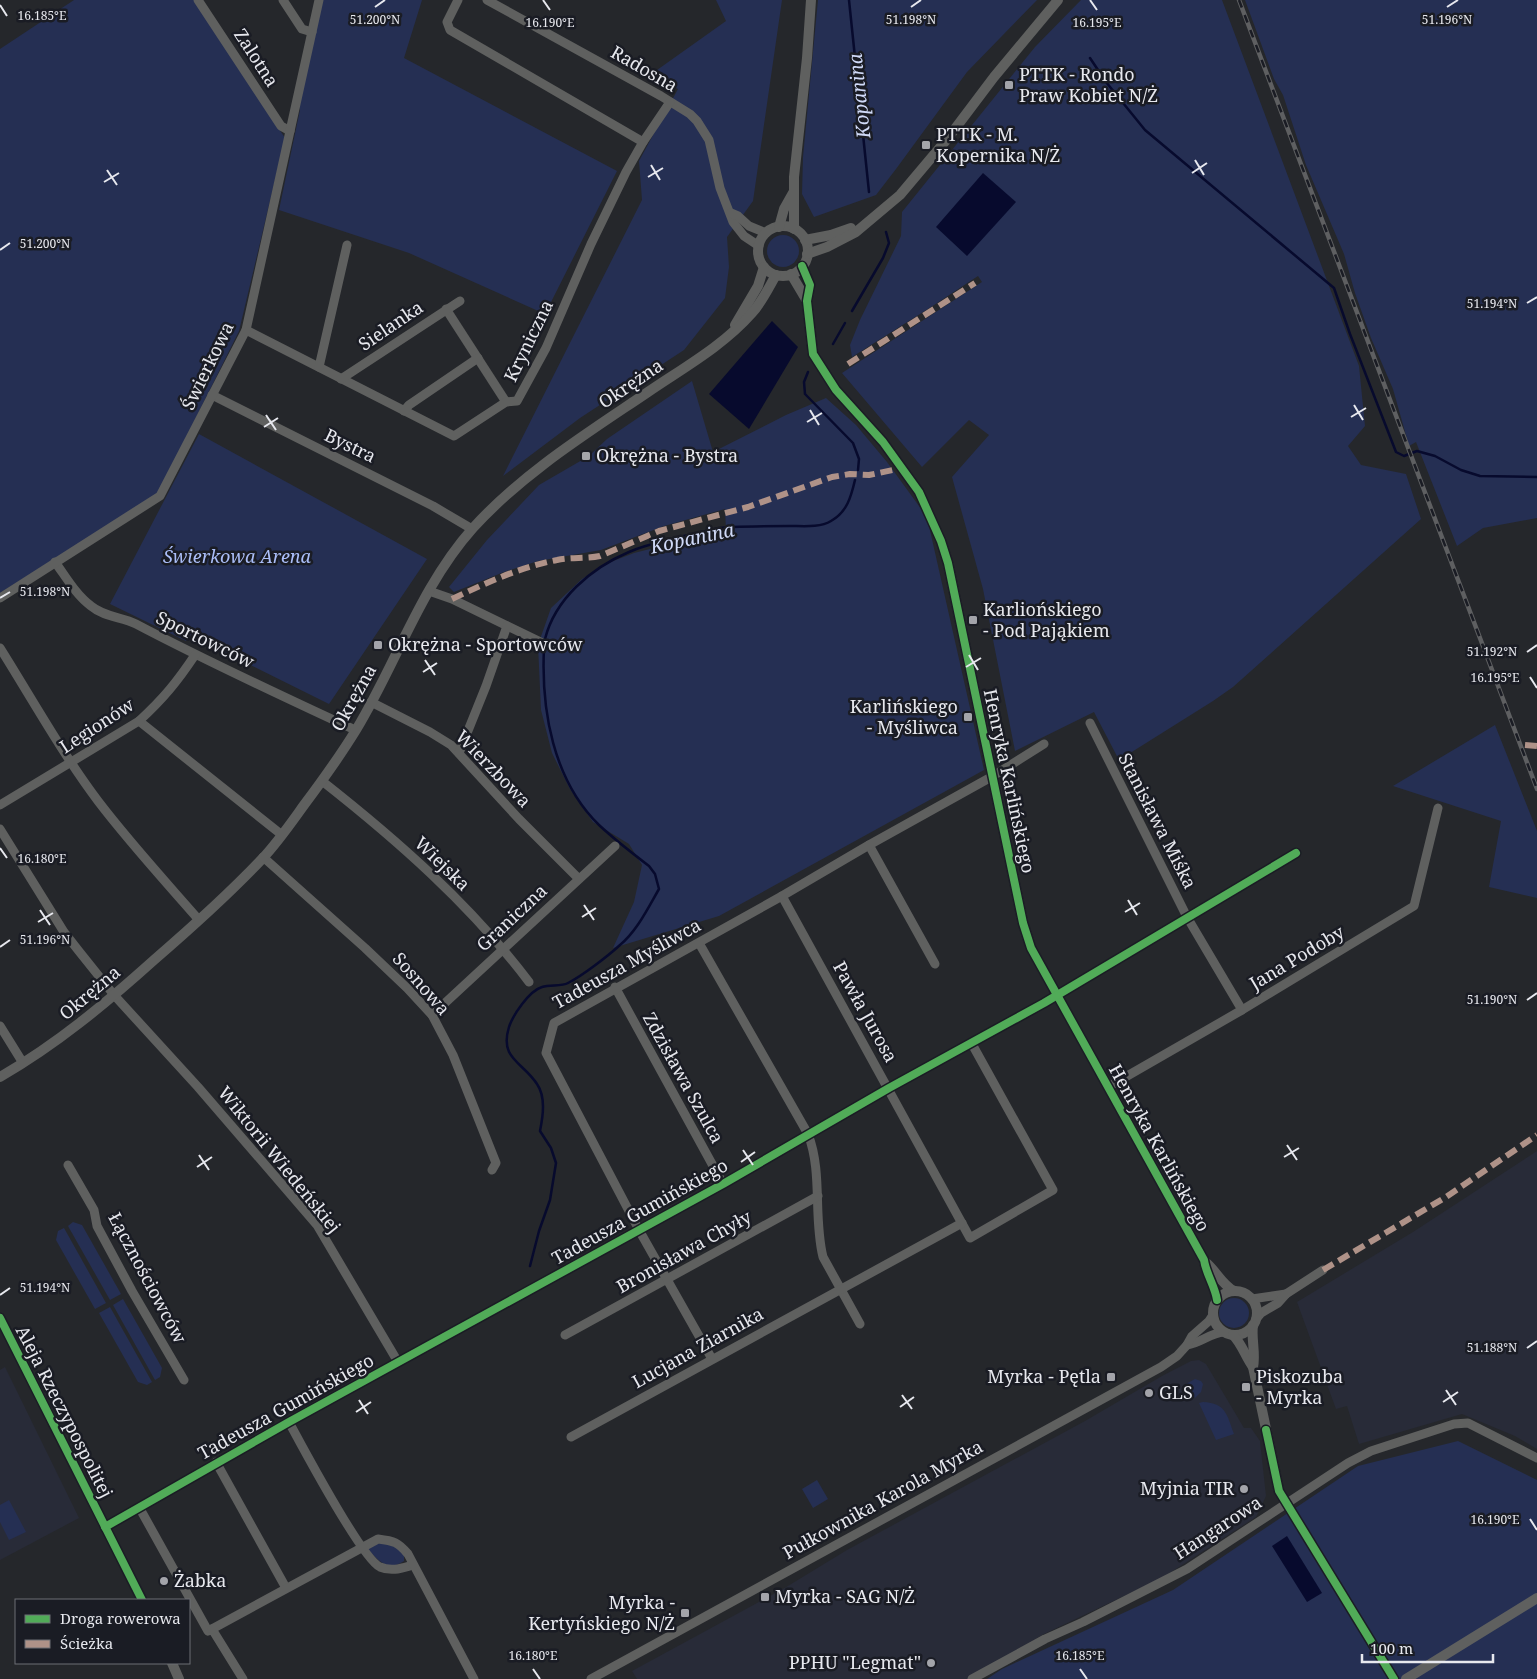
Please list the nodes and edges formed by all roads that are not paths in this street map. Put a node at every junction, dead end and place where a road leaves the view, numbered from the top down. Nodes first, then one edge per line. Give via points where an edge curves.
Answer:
1 (198, 0) edge
2 (283, 0) edge
3 (319, 0) edge
4 (458, 0) edge
5 (487, 0) edge
6 (811, 0) edge
7 (1058, 0) edge
8 (312, 32) junction
9 (670, 102) junction
10 (290, 131) junction
11 (643, 142) junction
12 (793, 193) junction
13 (731, 213) junction
14 (870, 220) junction
15 (779, 227) junction
16 (794, 229) junction
17 (766, 233) junction
18 (805, 240) junction
19 (346, 245) dead end
20 (759, 246) junction
21 (807, 254) junction
22 (802, 266) junction
23 (764, 267) junction
24 (791, 274) junction
25 (776, 275) junction
26 (460, 301) dead end
27 (807, 301) junction
28 (446, 309) junction
29 (246, 330) junction
30 (729, 334) junction
31 (478, 358) junction
32 (319, 367) junction
33 (342, 379) junction
34 (212, 396) junction
35 (506, 402) junction
36 (404, 411) junction
37 (472, 529) junction
38 (55, 562) junction
39 (429, 590) junction
40 (0, 598) edge
41 (507, 626) junction
42 (0, 648) edge
43 (553, 648) dead end
44 (195, 655) junction
45 (371, 702) junction
46 (139, 721) junction
47 (1090, 723) dead end
48 (355, 730) junction
49 (1044, 744) dead end
50 (459, 753) junction
51 (71, 763) junction
52 (993, 776) junction
53 (322, 780) junction
54 (0, 805) edge
55 (1438, 808) dead end
56 (0, 829) edge
57 (282, 835) junction
58 (869, 844) junction
59 (615, 846) dead end
60 (1296, 853) dead end
61 (263, 858) junction
62 (578, 878) junction
63 (782, 896) junction
64 (1187, 917) junction
65 (199, 920) junction
66 (699, 942) junction
67 (504, 948) junction
68 (935, 964) dead end
69 (529, 982) dead end
70 (615, 987) junction
71 (114, 996) junction
72 (1057, 996) junction
73 (1242, 1010) junction
74 (432, 1015) junction
75 (0, 1026) edge
76 (972, 1044) junction
77 (24, 1063) junction
78 (0, 1077) edge
79 (1108, 1087) junction
80 (889, 1088) junction
81 (808, 1134) junction
82 (68, 1165) dead end
83 (492, 1170) dead end
84 (723, 1184) junction
85 (818, 1196) junction
86 (962, 1223) junction
87 (638, 1230) junction
88 (1204, 1260) junction
89 (1324, 1270) dead end
90 (666, 1281) junction
91 (840, 1289) junction
92 (1234, 1291) junction
93 (1286, 1294) junction
94 (1252, 1299) junction
95 (1217, 1300) junction
96 (1212, 1315) junction
97 (0, 1318) edge
98 (1255, 1322) junction
99 (860, 1324) dead end
100 (1228, 1334) junction
101 (565, 1335) dead end
102 (1187, 1345) junction
103 (712, 1359) junction
104 (398, 1362) junction
105 (1253, 1367) junction
106 (184, 1380) dead end
107 (289, 1422) junction
108 (571, 1437) dead end
109 (1537, 1458) edge
110 (216, 1462) junction
111 (1286, 1504) junction
112 (140, 1507) junction
113 (105, 1527) junction
114 (362, 1547) junction
115 (413, 1565) junction
116 (286, 1588) junction
117 (1537, 1598) edge
118 (141, 1599) edge
119 (212, 1629) junction
120 (172, 1664) edge
121 (179, 1679) edge
122 (243, 1679) edge
123 (474, 1679) edge
124 (591, 1679) edge
125 (972, 1679) edge
126 (1394, 1679) edge
127 (1406, 1679) edge

1 - 10 street, Zalotna via 281,126
2 - 8 street via 302,29
3 - 8 street, Świerkowa
4 - 11 street via 447,22 450,30
5 - 9 street, Radosna
6 - 12 street
7 - 14 street via 906,188
8 - 10 street, Świerkowa
9 - 11 street, Kryniczna
9 - 13 street, Radosna via 697,121 708,140 720,188
10 - 29 street, Świerkowa
11 - 35 street, Kryniczna via 591,244 546,348 517,401
12 - 15 street via 784,208
12 - 16 street
13 - 17 street
13 - 20 street, Radosna via 739,231
14 - 18 street via 839,233
14 - 21 street via 856,232
15 - 16 street
15 - 17 street
16 - 18 street
17 - 20 street
18 - 21 street
19 - 32 street
20 - 23 street via 758,253
21 - 22 street
22 - 24 street
22 - 27 street, Henryka Karlińskiego via 810,285
23 - 25 street
23 - 30 street, Okrężna via 758,286
24 - 25 street
24 - 27 street, Henryka Karlińskiego
25 - 30 street, Okrężna via 753,313
26 - 28 street, Sielanka
27 - 52 street, Henryka Karlińskiego via 813,354 836,390 894,456 919,492 941,541
28 - 31 street
28 - 33 street, Sielanka
29 - 32 street, Kryniczna
29 - 34 street, Świerkowa
30 - 37 street, Okrężna via 696,361 552,457
31 - 35 street
31 - 36 street
32 - 33 street, Kryniczna
33 - 36 street, Kryniczna
34 - 37 street, Bystra via 433,506
34 - 38 street, Świerkowa via 160,496
35 - 36 street, Kryniczna via 454,436
37 - 39 street, Okrężna
38 - 40 street, Świerkowa
38 - 44 street, Sportowców via 91,607 103,614 130,621
39 - 41 street
39 - 45 street, Okrężna
41 - 43 street
41 - 50 street
42 - 51 street
44 - 46 street, Legionów via 175,685
44 - 48 street, Sportowców
45 - 48 street, Okrężna
45 - 50 street, Wierzbowa via 430,732
46 - 51 street, Legionów
46 - 57 street
47 - 64 street, Stanisława Miśka
48 - 53 street, Okrężna
49 - 52 street, Tadeusza Myśliwca
50 - 62 street, Wierzbowa
51 - 54 street, Legionów
51 - 65 street via 129,839
52 - 58 street, Tadeusza Myśliwca
52 - 72 street, Henryka Karlińskiego via 1027,937
53 - 57 street, Okrężna
53 - 67 street, Wiejska via 436,880
55 - 73 street, Jana Podoby via 1414,906
56 - 71 street, Wiktorii Wiedeńskiej via 64,932
57 - 61 street, Okrężna
58 - 63 street, Tadeusza Myśliwca
58 - 68 street
59 - 62 street, Graniczna
60 - 64 street, Tadeusza Gumińskiego
61 - 65 street, Okrężna
61 - 74 street, Sosnowa via 365,948
62 - 67 street, Graniczna
63 - 66 street, Tadeusza Myśliwca
63 - 80 street, Pawła Jurosa
64 - 72 street, Tadeusza Gumińskiego
64 - 73 street, Stanisława Miśka
65 - 71 street, Okrężna
66 - 70 street, Tadeusza Myśliwca
66 - 81 street
67 - 69 street, Wiejska
67 - 74 street, Graniczna
70 - 84 street, Zdzisława Szulca
70 - 87 street, Tadeusza Myśliwca via 554,1023 546,1053
71 - 77 street, Okrężna
71 - 104 street, Wiktorii Wiedeńskiej via 317,1225
72 - 76 street, Tadeusza Gumińskiego
72 - 79 street, Henryka Karlińskiego
73 - 79 street, Jana Podoby
74 - 83 street, Sosnowa via 453,1056 496,1163
75 - 77 street
76 - 80 street, Tadeusza Gumińskiego
76 - 86 street via 1053,1190 970,1238
77 - 78 street, Okrężna
79 - 88 street, Henryka Karlińskiego
80 - 81 street, Tadeusza Gumińskiego
80 - 86 street, Pawła Jurosa
81 - 84 street, Tadeusza Gumińskiego
81 - 85 street
82 - 106 street, Łącznościowców via 94,1210 97,1226 123,1275
84 - 87 street, Tadeusza Gumińskiego
85 - 90 street, Bronisława Chyły
85 - 91 street via 820,1245
86 - 91 street, Lucjana Ziarnika
87 - 90 street, Tadeusza Myśliwca
87 - 104 street, Tadeusza Gumińskiego
88 - 92 street, Henryka Karlińskiego
88 - 95 street, Henryka Karlińskiego
89 - 93 street
90 - 101 street, Bronisława Chyły
90 - 103 street, Tadeusza Myśliwca
91 - 99 street
91 - 103 street, Lucjana Ziarnika
92 - 94 street
92 - 95 street
93 - 94 street
93 - 98 street via 1261,1313
94 - 98 street via 1256,1306
95 - 96 street
96 - 100 street via 1216,1325
96 - 102 street, Pułkownika Karola Myrka
97 - 113 street, Aleja Rzeczypospolitej
98 - 100 street via 1243,1333
98 - 105 street
100 - 102 street, Pułkownika Karola Myrka via 1212,1334
100 - 105 street via 1241,1344
102 - 124 street, Pułkownika Karola Myrka via 1161,1367
103 - 108 street, Lucjana Ziarnika
104 - 107 street, Tadeusza Gumińskiego
105 - 111 street via 1277,1484
107 - 110 street, Tadeusza Gumińskiego
107 - 114 street
109 - 111 street, Hangarowa via 1468,1424 1454,1424 1360,1455
110 - 112 street, Tadeusza Gumińskiego
110 - 116 street
111 - 125 street, Hangarowa via 1187,1569
111 - 126 street
112 - 113 street, Tadeusza Gumińskiego
112 - 119 street via 208,1631
113 - 118 street, Aleja Rzeczypospolitej
114 - 115 street via 379,1567 393,1570
114 - 115 street via 378,1539 392,1540 400,1544
114 - 116 street
115 - 123 street
116 - 119 street
117 - 127 street
119 - 122 street
120 - 121 street

